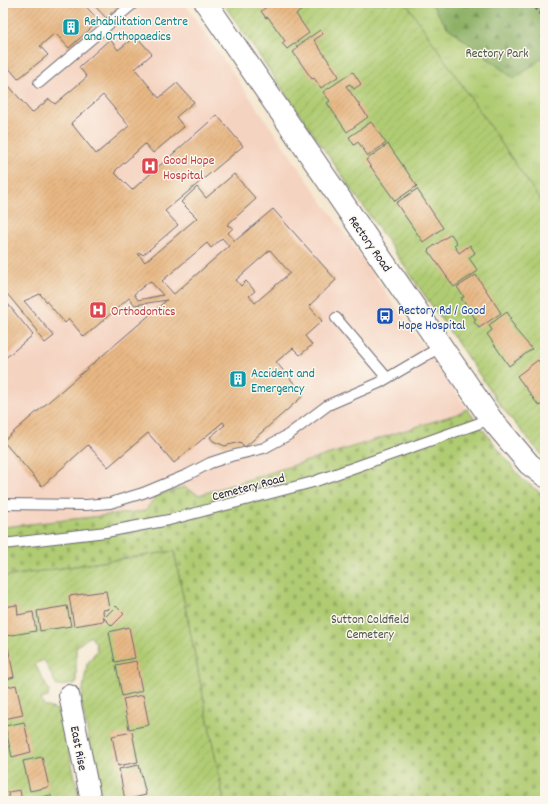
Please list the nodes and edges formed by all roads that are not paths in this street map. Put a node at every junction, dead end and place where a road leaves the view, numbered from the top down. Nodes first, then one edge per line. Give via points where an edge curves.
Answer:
1 (134, 3) edge
2 (206, 3) edge
3 (40, 83) dead end
4 (336, 318) dead end
5 (442, 346) junction
6 (387, 378) junction
7 (491, 419) junction
8 (545, 476) edge
9 (3, 504) edge
10 (3, 544) edge
11 (69, 695) dead end
12 (91, 801) edge

1 - 3 lane
2 - 5 street, Rectory Road
4 - 6 lane
5 - 6 lane
5 - 7 street, Rectory Road
6 - 9 lane via 328,405 288,435 264,448 210,463 143,493 110,503 86,505
7 - 8 street, Rectory Road via 529,464
7 - 10 lane, Cemetery Road via 313,482 169,520 99,533
11 - 12 street, East Rise

